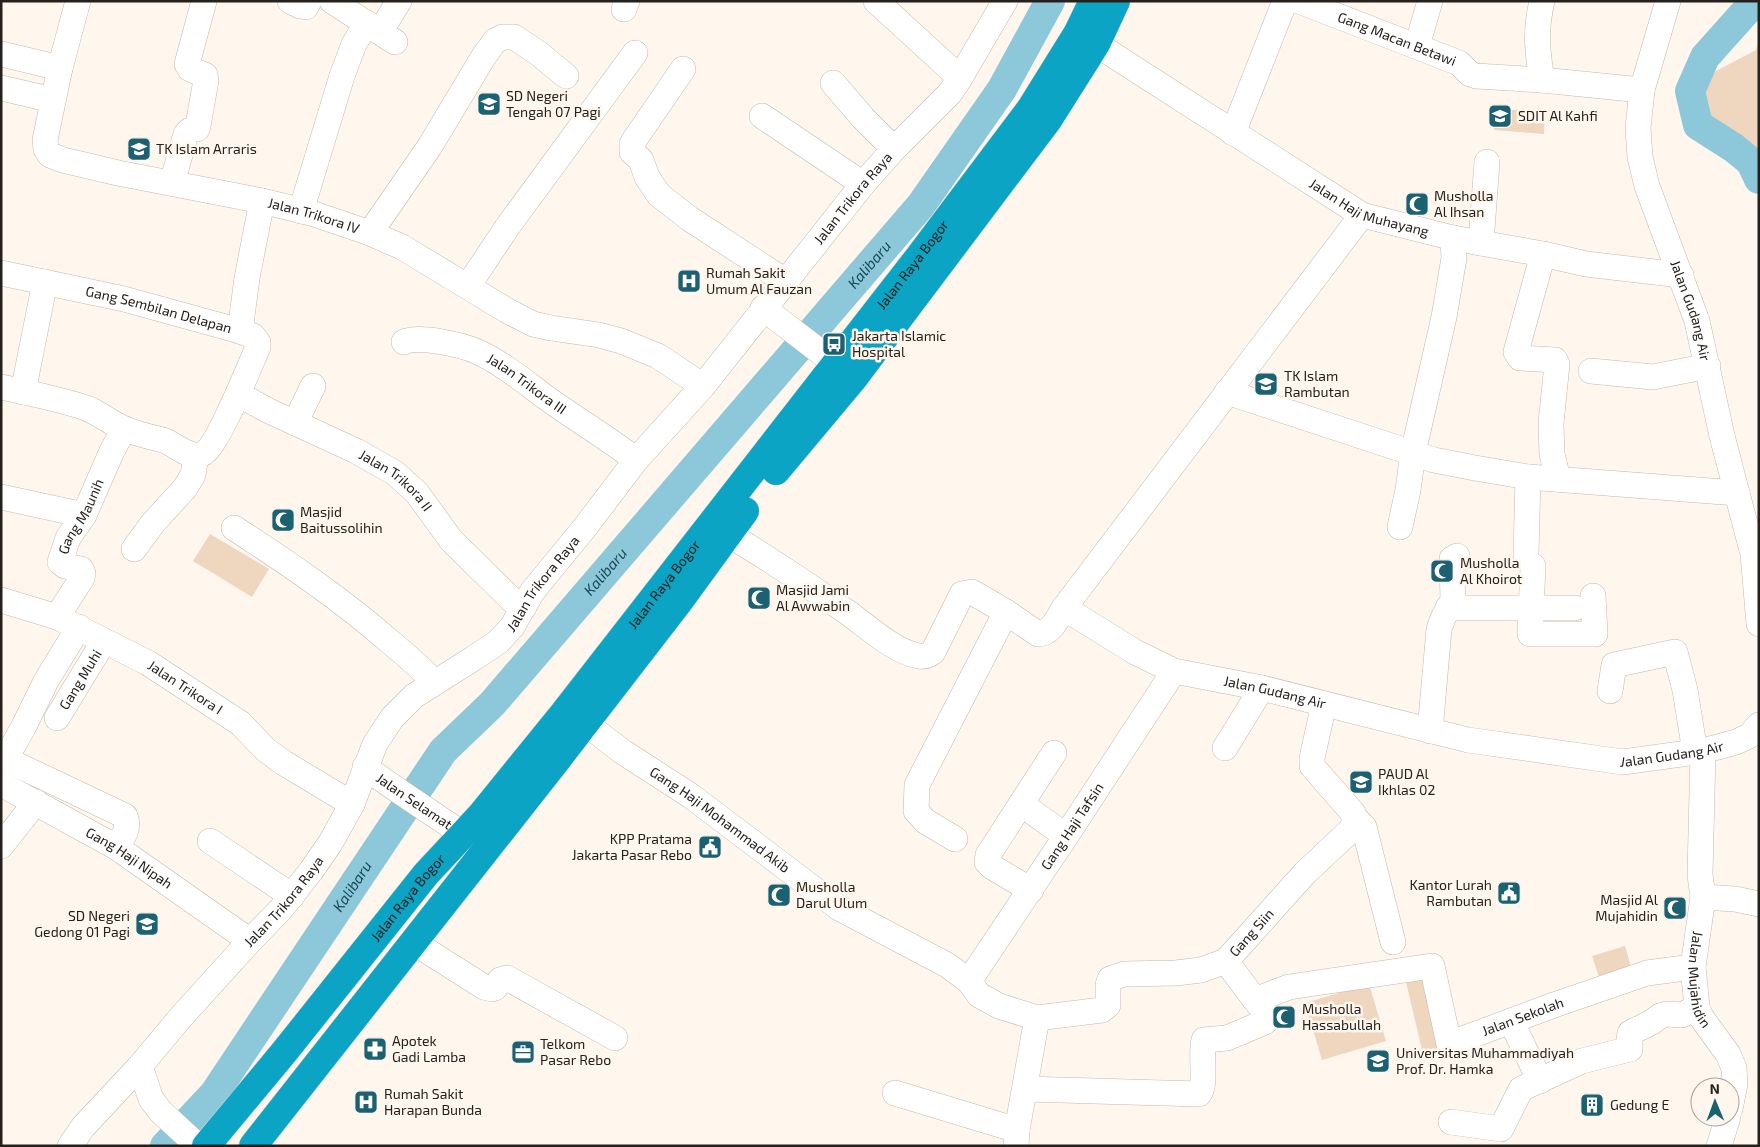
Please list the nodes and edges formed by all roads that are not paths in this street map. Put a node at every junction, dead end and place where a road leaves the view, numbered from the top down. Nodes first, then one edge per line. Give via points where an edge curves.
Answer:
1 (78, 1) edge
2 (204, 1) edge
3 (290, 1) edge
4 (309, 1) edge
5 (332, 1) edge
6 (399, 1) edge
7 (876, 1) edge
8 (1093, 1) edge
9 (1116, 1) edge
10 (1285, 1) edge
11 (1299, 1) edge
12 (1430, 1) edge
13 (1542, 1) edge
14 (1668, 1) edge
15 (998, 4) edge
16 (381, 32) junction
17 (1096, 44) junction
18 (1417, 46) junction
19 (634, 53) dead end
20 (1, 54) edge
21 (60, 68) junction
22 (683, 69) dead end
23 (566, 76) dead end
24 (960, 78) junction
25 (1542, 80) junction
26 (833, 83) dead end
27 (1, 88) edge
28 (1642, 90) junction
29 (1052, 94) junction
30 (53, 100) junction
31 (762, 116) dead end
32 (1233, 133) junction
33 (894, 149) junction
34 (1487, 162) dead end
35 (172, 183) junction
36 (863, 184) junction
37 (262, 201) junction
38 (301, 211) junction
39 (1362, 215) junction
40 (370, 233) junction
41 (1453, 238) junction
42 (1481, 243) junction
43 (1543, 254) junction
44 (1, 273) edge
45 (1681, 275) junction
46 (785, 281) junction
47 (45, 282) junction
48 (468, 286) junction
49 (772, 315) junction
50 (240, 331) junction
51 (404, 342) dead end
52 (829, 359) junction
53 (1708, 366) junction
54 (1592, 371) dead end
55 (313, 386) dead end
56 (703, 386) junction
57 (12, 389) edge
58 (1227, 392) junction
59 (238, 394) junction
60 (295, 423) junction
61 (124, 429) junction
62 (1413, 453) junction
63 (196, 456) junction
64 (636, 460) junction
65 (1528, 477) junction
66 (1558, 480) junction
67 (1737, 493) junction
68 (1, 497) edge
69 (84, 514) junction
70 (1400, 527) dead end
71 (234, 528) dead end
72 (728, 534) junction
73 (134, 549) dead end
74 (1457, 556) dead end
75 (1, 600) edge
76 (524, 607) junction
77 (1064, 608) junction
78 (1448, 608) junction
79 (1532, 608) junction
80 (1006, 612) junction
81 (68, 622) junction
82 (1759, 624) edge
83 (104, 641) junction
84 (1174, 671) junction
85 (434, 682) junction
86 (1262, 688) junction
87 (1610, 691) dead end
88 (1324, 704) junction
89 (57, 718) dead end
90 (585, 723) junction
91 (1759, 725) edge
92 (1430, 731) junction
93 (1225, 748) dead end
94 (1699, 752) junction
95 (1054, 753) dead end
96 (365, 767) junction
97 (1, 784) edge
98 (36, 802) junction
99 (352, 804) junction
100 (1021, 804) junction
101 (1355, 818) junction
102 (464, 835) junction
103 (1066, 836) junction
104 (955, 838) dead end
105 (210, 841) dead end
106 (1, 846) edge
107 (116, 847) junction
108 (1030, 890) junction
109 (292, 896) junction
110 (1702, 897) junction
111 (1759, 904) edge
112 (414, 940) junction
113 (250, 941) junction
114 (1393, 942) dead end
115 (1226, 961) junction
116 (1693, 967) junction
117 (969, 981) junction
118 (1255, 1000) junction
119 (1697, 1007) junction
120 (1037, 1018) junction
121 (1511, 1021) junction
122 (615, 1038) dead end
123 (140, 1066) junction
124 (1735, 1077) edge
125 (1540, 1080) junction
126 (1025, 1089) junction
127 (895, 1093) dead end
128 (114, 1095) junction
129 (155, 1105) junction
130 (1451, 1122) dead end
131 (1725, 1127) edge
132 (1017, 1138) edge
133 (197, 1142) edge
134 (70, 1146) edge
135 (253, 1146) edge
136 (1718, 1146) edge

1 - 21 street, Jalan Trikora IV
2 - 35 street via 187,64 190,69 205,75 206,80 198,126 186,134
3 - 4 street via 306,7
5 - 16 street
6 - 16 street
7 - 24 street
8 - 29 highway, Jalan Raya Bogor
9 - 17 highway, Jalan Raya Bogor
10 - 32 street
11 - 18 street, Gang Macan Betawi
12 - 18 street
13 - 25 street via 1536,41
14 - 28 street, Jalan Gudang Air
15 - 24 street, Jalan Trikora Raya
16 - 38 street via 354,44
17 - 29 highway, Jalan Raya Bogor
17 - 32 street, Jalan Haji Muhayang
18 - 25 street, Gang Macan Betawi via 1459,63 1476,76
19 - 48 street
20 - 21 street
21 - 30 street, Jalan Trikora IV
22 - 46 street via 635,139 632,152 640,160 659,195
23 - 40 street via 514,37 495,41 430,146
24 - 33 street, Jalan Trikora Raya via 950,93
25 - 28 street, Gang Macan Betawi
26 - 33 street
27 - 30 street
28 - 45 street, Jalan Gudang Air via 1638,128 1640,157 1647,186
29 - 52 highway, Jalan Raya Bogor
29 - 72 highway, Jalan Raya Bogor via 1010,173 859,371 788,455
30 - 35 street, Jalan Trikora IV via 45,140 50,155
31 - 36 street
32 - 39 street, Jalan Haji Muhayang
33 - 36 street, Jalan Trikora Raya
34 - 42 street
35 - 37 street, Jalan Trikora IV
36 - 46 street, Jalan Trikora Raya
37 - 38 street, Jalan Trikora IV
37 - 50 street
38 - 40 street, Jalan Trikora IV
39 - 41 street, Jalan Haji Muhayang
39 - 58 street
40 - 48 street, Jalan Trikora IV
41 - 42 street, Jalan Haji Muhayang
41 - 62 street via 1454,258 1444,316
42 - 43 street, Jalan Haji Muhayang
43 - 45 street, Jalan Haji Muhayang via 1607,268
43 - 66 street via 1516,352 1520,358 1555,360 1557,364 1551,422 1552,454
44 - 47 street, Gang Sembilan Delapan
45 - 53 street, Jalan Gudang Air
46 - 49 street, Jalan Trikora Raya
47 - 50 street, Gang Sembilan Delapan via 124,299
47 - 57 street
48 - 56 street, Jalan Trikora IV via 533,324 599,335 637,346 672,364
49 - 52 street
49 - 56 street, Jalan Trikora Raya
50 - 59 street, Gang Sembilan Delapan via 253,336 258,342
51 - 64 street, Jalan Trikora III via 414,338 477,351
52 - 102 highway, Jalan Raya Bogor via 563,714
53 - 54 street via 1653,377
53 - 67 street, Jalan Gudang Air
55 - 60 street
56 - 64 street, Jalan Trikora Raya
57 - 61 street via 88,409
58 - 62 street
58 - 77 street
59 - 60 street, Jalan Trikora II
59 - 63 street via 207,450
60 - 76 street, Jalan Trikora II via 395,473 417,493 451,540 513,601
61 - 63 street via 172,443
61 - 69 street, Gang Maunih
62 - 65 street via 1434,460
62 - 70 street
63 - 73 street via 193,475 185,488
64 - 76 street, Jalan Trikora Raya via 532,592
65 - 66 street
65 - 79 street
66 - 67 street
67 - 82 street, Jalan Gudang Air via 1753,554
68 - 69 street
69 - 81 street, Gang Maunih via 68,538 60,562 81,569 83,573
71 - 85 street via 327,591
72 - 80 street via 892,645 918,656 933,652 962,594 972,592
72 - 90 highway, Jalan Raya Bogor
74 - 78 street via 1452,559 1453,600
75 - 81 street, Jalan Trikora I
76 - 85 street, Jalan Trikora Raya via 498,642
77 - 80 street via 1043,634 1038,634
77 - 84 street, Jalan Gudang Air via 1135,652
78 - 79 street
78 - 92 street via 1439,630
79 - 79 street via 1530,634 1595,634 1584,602
80 - 104 street via 918,785 916,811 925,821
81 - 83 street, Jalan Trikora I
81 - 107 street via 46,681 6,758 125,816 127,827
83 - 89 street, Gang Muhi
83 - 99 street, Jalan Trikora I via 148,663 240,723 266,750
84 - 86 street, Jalan Gudang Air
84 - 103 street, Gang Haji Tafsin
85 - 96 street, Jalan Trikora Raya via 392,718
86 - 88 street, Jalan Gudang Air
86 - 93 street
87 - 94 street, Jalan Mujahidin via 1614,665 1675,652
88 - 92 street, Jalan Gudang Air
88 - 101 street via 1313,769
90 - 112 highway, Jalan Raya Bogor
90 - 117 street, Gang Haji Mohammad Akib via 691,796 840,908 947,965
91 - 94 street, Jalan Gudang Air via 1749,736 1736,742
92 - 94 street, Jalan Gudang Air via 1468,740 1623,762
94 - 110 street, Jalan Mujahidin
95 - 100 street
96 - 99 street, Jalan Trikora Raya
96 - 102 street, Jalan Selamat
97 - 98 street, Gang Haji Nipah
98 - 106 street
98 - 107 street, Gang Haji Nipah
99 - 109 street, Jalan Trikora Raya via 331,842
100 - 103 street
100 - 108 street via 988,855 987,862
101 - 114 street via 1364,827
101 - 115 street, Gang Siin via 1352,829 1305,873
102 - 133 highway, Jalan Raya Bogor via 426,874 285,1051
103 - 108 street, Gang Haji Tafsin
105 - 109 street
107 - 113 street, Gang Haji Nipah
108 - 117 street, Gang Haji Tafsin
109 - 113 street, Jalan Trikora Raya
110 - 111 street
110 - 116 street, Jalan Mujahidin
112 - 122 street via 484,987 495,988 500,980 506,978
112 - 135 highway, Jalan Raya Bogor
113 - 123 street, Jalan Trikora Raya
115 - 118 street
115 - 120 street, Gang Siin via 1201,970 1116,975 1110,979 1108,1005 1102,1010
116 - 119 street, Jalan Mujahidin
116 - 121 street, Jalan Sekolah via 1647,973
117 - 120 street, Gang Haji Mohammad Akib via 979,995 999,1006
118 - 121 street, Jalan Sekolah via 1289,987 1432,966 1449,1044
118 - 126 street via 1267,1015 1265,1022 1227,1038 1204,1040 1203,1088 1199,1094
119 - 124 street, Jalan Mujahidin via 1700,1017 1728,1054
119 - 125 street via 1682,1015 1660,1016 1630,1033 1630,1049 1582,1061
120 - 126 street
121 - 125 street
123 - 128 street, Jalan Trikora Raya
123 - 129 street
125 - 130 street via 1520,1089 1502,1129
126 - 132 street
127 - 132 street
128 - 129 street
128 - 134 street, Jalan Trikora Raya via 83,1127
129 - 133 street
131 - 136 street

